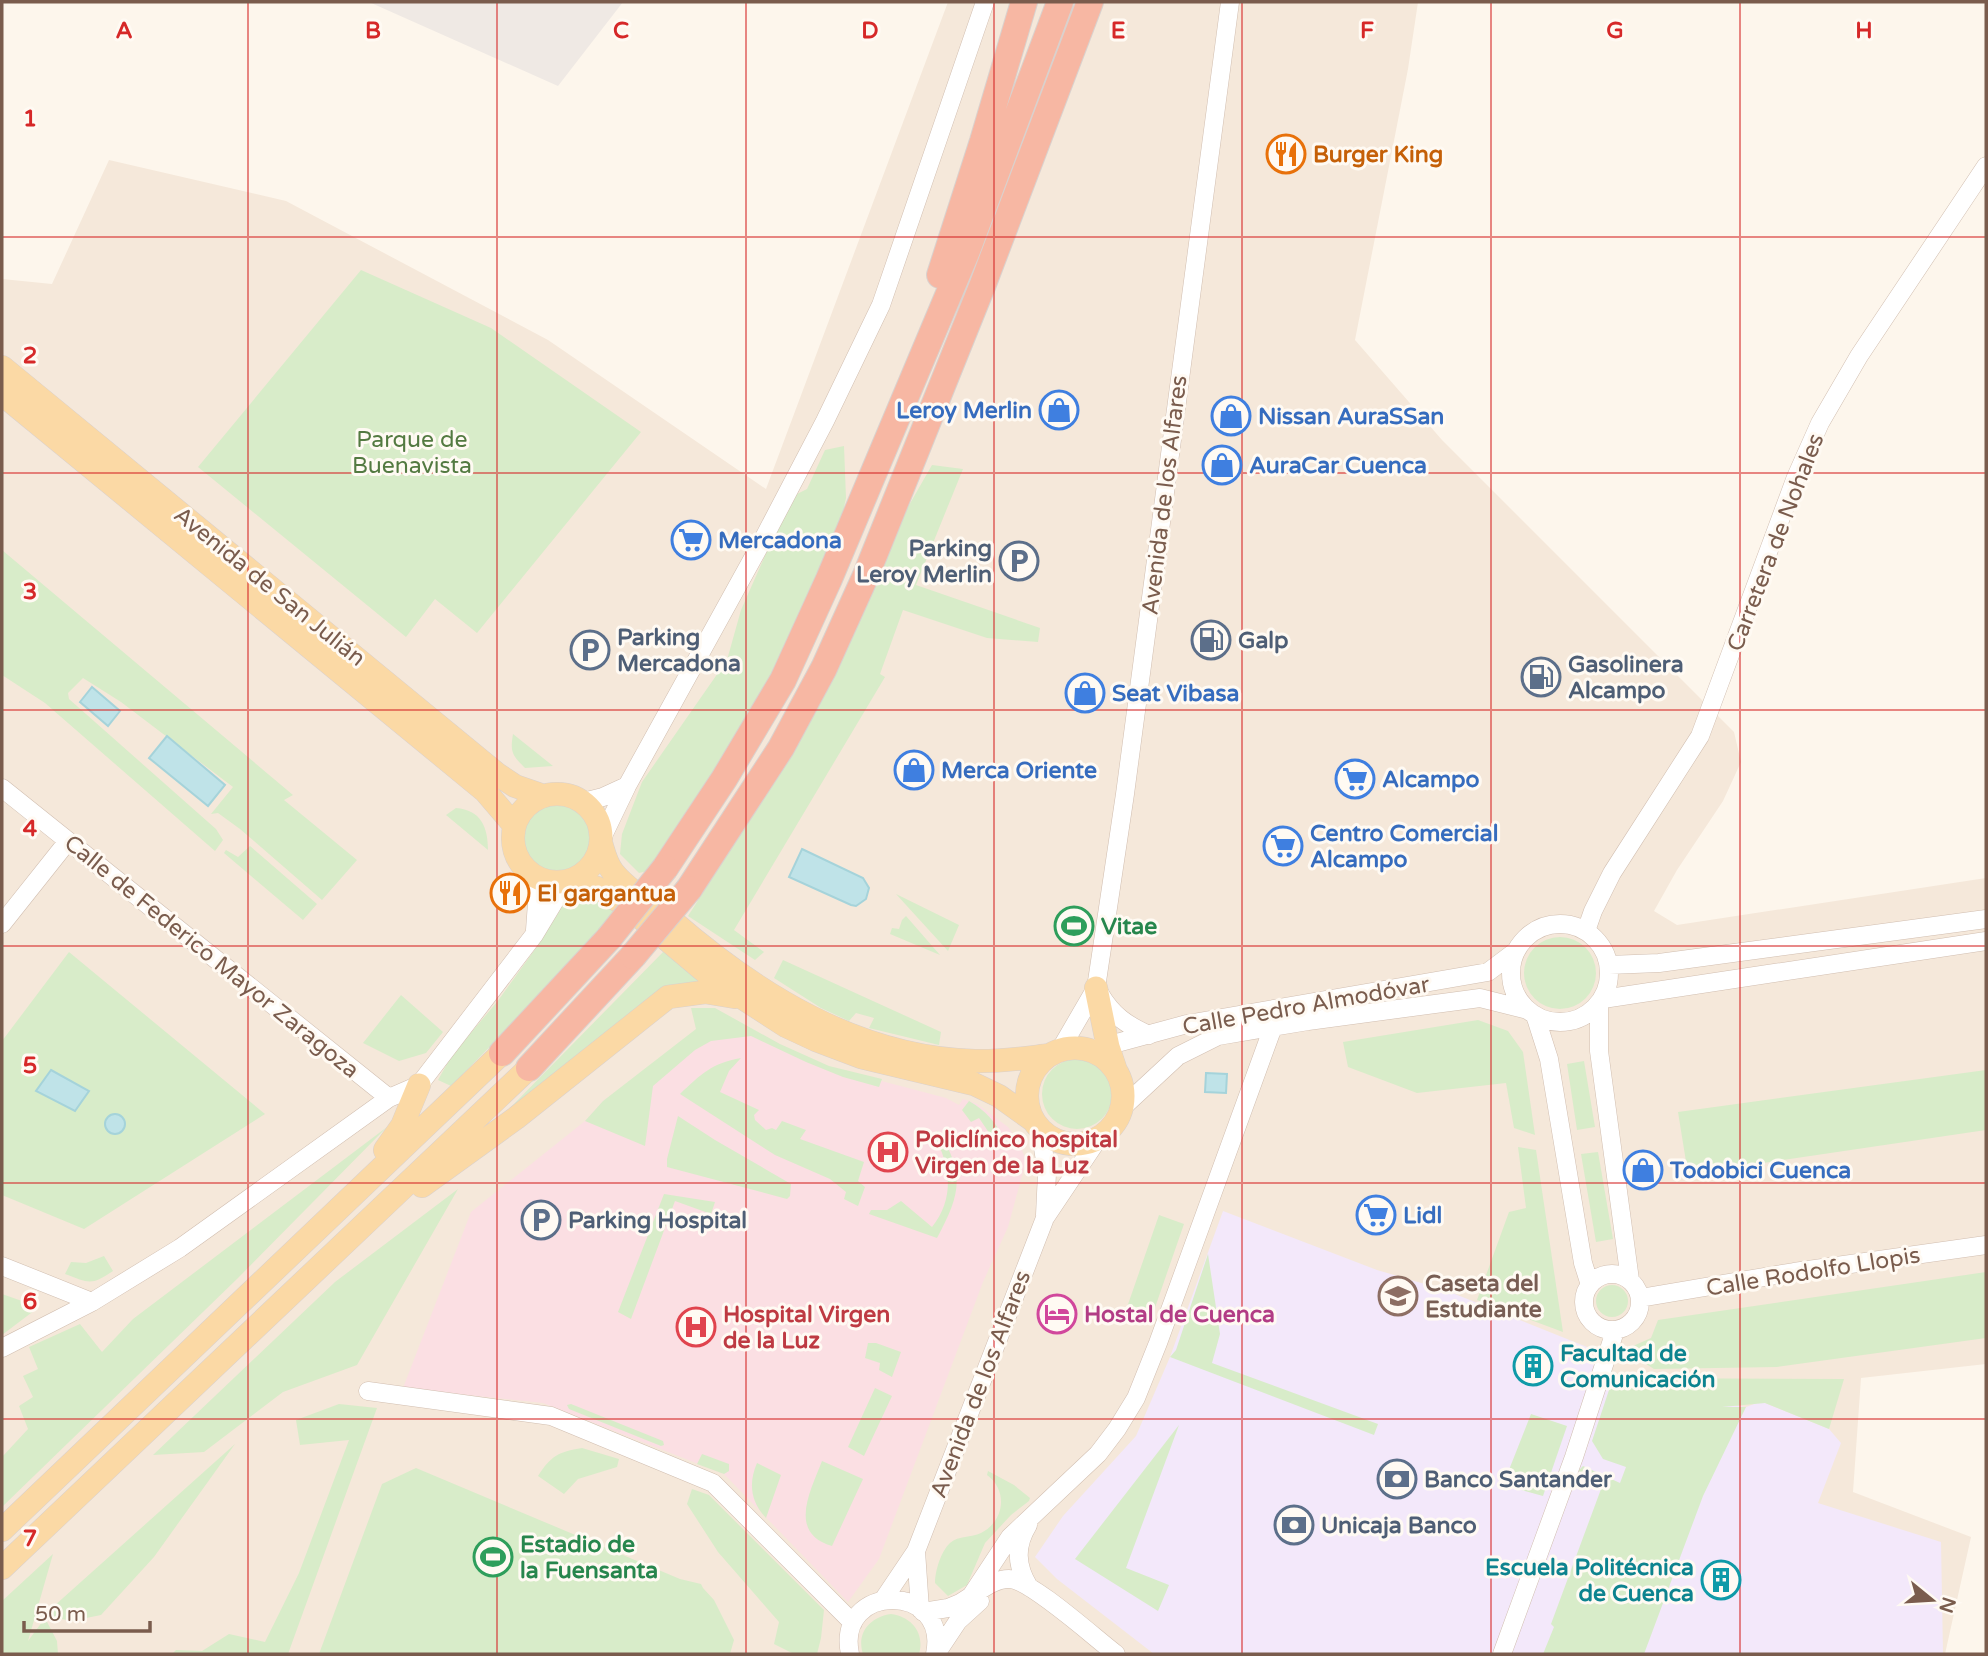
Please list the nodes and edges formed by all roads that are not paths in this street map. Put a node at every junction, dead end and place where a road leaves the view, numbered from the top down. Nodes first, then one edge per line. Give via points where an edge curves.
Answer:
1 (985, 2) edge
2 (1024, 2) edge
3 (1060, 2) edge
4 (1090, 2) edge
5 (1108, 2) edge
6 (1230, 2) edge
7 (1986, 166) edge
8 (984, 284) junction
9 (2, 367) edge
10 (2, 394) edge
11 (887, 441) junction
12 (627, 786) junction
13 (2, 788) edge
14 (544, 796) junction
15 (583, 802) junction
16 (514, 825) junction
17 (68, 841) junction
18 (601, 841) junction
19 (527, 872) junction
20 (567, 881) junction
21 (1986, 919) edge
22 (2, 925) edge
23 (1586, 931) junction
24 (534, 935) junction
25 (1986, 941) edge
26 (1517, 951) junction
27 (1609, 965) junction
28 (1096, 988) junction
29 (741, 999) junction
30 (1601, 1001) junction
31 (1532, 1013) junction
32 (1273, 1027) junction
33 (1149, 1035) junction
34 (502, 1053) joint
35 (1055, 1053) junction
36 (1104, 1055) junction
37 (529, 1068) joint
38 (419, 1085) junction
39 (389, 1098) junction
40 (1123, 1107) junction
41 (1037, 1125) junction
42 (1098, 1139) junction
43 (357, 1191) junction
44 (1045, 1218) junction
45 (346, 1242) junction
46 (1986, 1245) edge
47 (2, 1266) edge
48 (1630, 1280) junction
49 (1590, 1285) junction
50 (1640, 1298) junction
51 (92, 1302) junction
52 (1615, 1331) junction
53 (2, 1348) edge
54 (368, 1391) dead end
55 (1032, 1518) junction
56 (2, 1530) edge
57 (916, 1551) junction
58 (2, 1568) edge
59 (1029, 1587) junction
60 (971, 1595) junction
61 (883, 1600) junction
62 (921, 1610) junction
63 (853, 1623) junction
64 (850, 1654) edge
65 (936, 1654) edge
66 (1116, 1654) edge
67 (1502, 1654) edge

1 - 12 street via 881,305 759,547
2 - 11 highway
3 - 11 highway via 966,253
4 - 8 highway
5 - 8 highway
6 - 28 street, Avenida de los Alfares
7 - 23 street, Carretera de Nohales via 1859,356 1821,423 1796,477 1700,736 1612,873
8 - 37 highway, bridge via 866,575 781,748 689,889
9 - 14 main road, Avenida de San Julián via 497,774 514,786
10 - 16 main road, Avenida de San Julián via 485,791
11 - 34 highway, bridge via 783,680 724,779 665,869 609,938
12 - 15 street
12 - 18 street
13 - 17 street, Calle de Federico Mayor Zaragoza
14 - 15 main road via 568,795
14 - 16 main road via 527,805
15 - 18 main road via 597,819
16 - 19 main road via 514,850
17 - 22 street
17 - 39 street, Calle de Federico Mayor Zaragoza
18 - 20 main road via 591,867
18 - 35 main road via 613,872 685,932 754,985 830,1027 880,1044 956,1060 996,1061
19 - 20 main road via 542,880
19 - 24 street via 537,903
20 - 24 street
20 - 29 main road via 597,888 627,906
21 - 27 street via 1659,963
23 - 26 street via 1571,925 1547,926 1526,938
23 - 27 street via 1601,946
24 - 38 street
25 - 30 street
26 - 31 street via 1512,983
26 - 33 street, Calle Pedro Almodóvar via 1488,972 1187,1024
27 - 30 street via 1609,983
28 - 33 street via 1117,1018
28 - 35 street
28 - 36 main road
29 - 41 main road via 839,1050 986,1089
29 - 45 main road via 705,992 668,997 516,1118
30 - 31 street via 1573,1021 1550,1021
30 - 48 street via 1599,1051
31 - 32 street, Calle Pedro Almodóvar via 1480,998
31 - 49 street via 1549,1059
32 - 40 street, Calle Pedro Almodóvar via 1218,1037 1178,1056
32 - 55 street via 1136,1398 1098,1454
33 - 36 street, Calle Pedro Almodóvar
34 - 43 main road
35 - 36 main road via 1070,1048
35 - 41 main road via 1036,1068 1028,1085 1028,1103
36 - 40 main road via 1123,1087
37 - 45 main road
38 - 39 street
38 - 43 main road via 402,1126
39 - 51 street via 180,1248
40 - 42 main road via 1114,1125
41 - 42 main road via 1067,1144
41 - 44 street, Avenida de los Alfares via 1047,1173
42 - 44 street, Avenida de los Alfares
43 - 56 main road
44 - 57 street, Avenida de los Alfares
45 - 58 main road
46 - 50 street, Calle Rodolfo Llopis
47 - 51 street
48 - 49 street via 1612,1273
48 - 50 street
49 - 52 street via 1584,1298 1586,1313 1601,1328
50 - 52 street via 1635,1320
51 - 53 street
52 - 67 street
54 - 63 street via 551,1416 713,1483
55 - 59 street via 1018,1547 1019,1566
55 - 60 street via 1010,1537
57 - 61 street, Avenida de los Alfares
57 - 62 street, Avenida de los Alfares
59 - 60 street via 1007,1579
59 - 65 street via 1008,1587 987,1595 958,1621
59 - 66 street
60 - 62 street via 948,1608
61 - 62 street via 900,1600
61 - 63 street via 863,1610
62 - 65 street, Avenida de los Alfares via 935,1632
63 - 64 street

